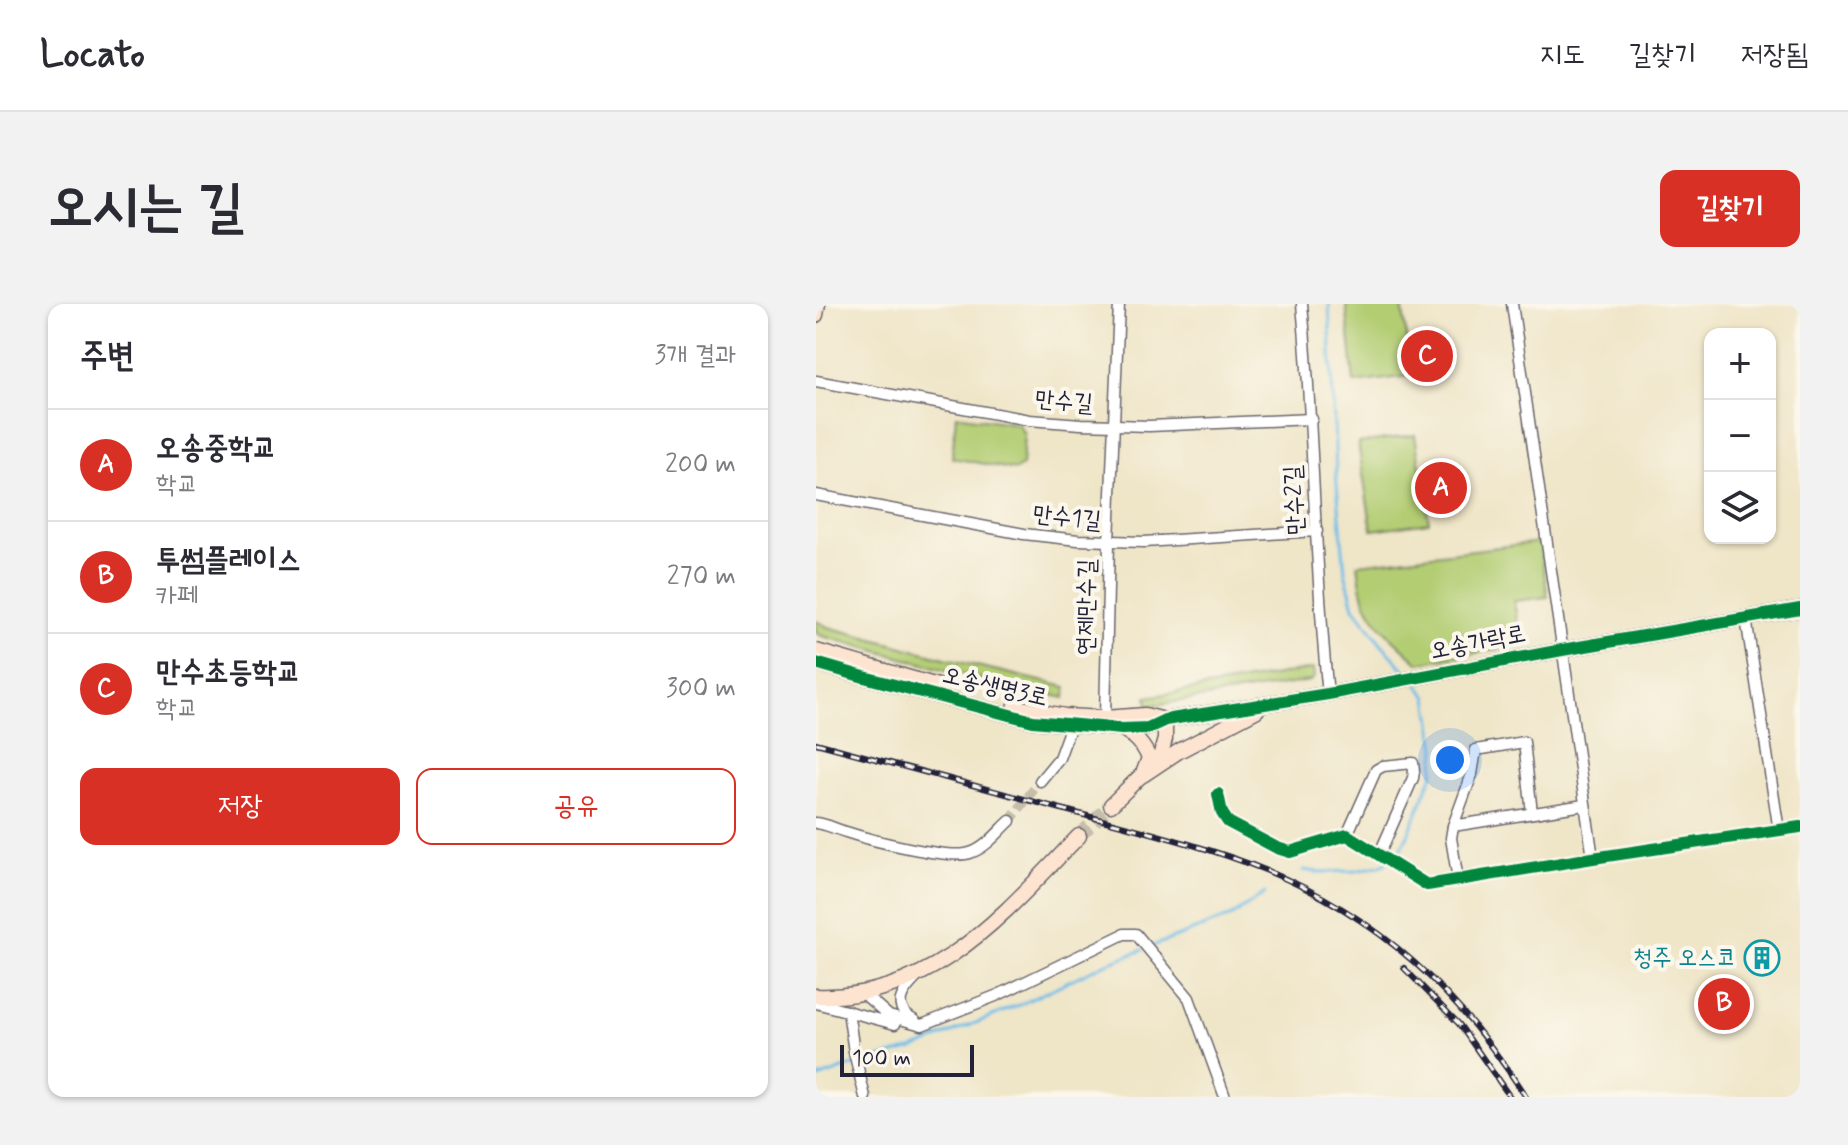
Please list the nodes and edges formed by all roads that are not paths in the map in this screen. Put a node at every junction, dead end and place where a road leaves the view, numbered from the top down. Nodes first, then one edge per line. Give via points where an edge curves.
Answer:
1 (818, 304) edge
2 (1119, 304) edge
3 (1302, 304) edge
4 (1512, 304) edge
5 (816, 315) edge
6 (816, 381) edge
7 (1312, 419) junction
8 (1115, 426) junction
9 (816, 495) edge
10 (1317, 531) junction
11 (1109, 542) junction
12 (1800, 609) edge
13 (1746, 618) junction
14 (1562, 650) junction
15 (816, 651) edge
16 (816, 663) edge
17 (1328, 694) junction
18 (1273, 702) junction
19 (1105, 718) junction
20 (1165, 720) junction
21 (1071, 725) junction
22 (1122, 729) junction
23 (1143, 775) junction
24 (1040, 781) tunnel mouth
25 (1218, 794) dead end
26 (1111, 805) tunnel mouth
27 (1584, 805) junction
28 (1532, 813) junction
29 (1010, 821) tunnel mouth
30 (816, 823) edge
31 (1453, 826) junction
32 (1800, 827) edge
33 (1779, 831) junction
34 (1347, 835) junction
35 (1079, 836) tunnel mouth
36 (1381, 857) junction
37 (1593, 858) junction
38 (1458, 880) junction
39 (919, 975) junction
40 (864, 994) junction
41 (816, 996) edge
42 (816, 1003) edge
43 (848, 1011) junction
44 (922, 1025) junction
45 (865, 1097) edge
46 (1225, 1097) edge

1 - 5 street
2 - 8 street, 연제만수길
3 - 7 street, 만수2길
4 - 14 street
6 - 8 street, 만수길 via 1029,420
7 - 8 street, 만수길
7 - 10 street, 만수2길
8 - 11 street, 연제만수길
9 - 11 street, 만수1길 via 1024,534
10 - 11 street, 만수1길
10 - 17 street, 만수2길
11 - 19 street, 연제만수길
12 - 13 street, 오송가락로
13 - 14 street, 오송가락로
13 - 33 street
14 - 17 street, 오송가락로
14 - 27 street
15 - 19 street, 오송생명3로 via 1019,708
16 - 21 street, 오송생명3로 via 1033,721
17 - 18 street, 오송가락로
18 - 20 street, 오송가락로
18 - 23 street
19 - 20 street, 오송생명3로 via 1145,715
20 - 22 street, 오송생명3로 via 1148,728
20 - 23 street via 1160,757
21 - 22 street, 오송생명3로
21 - 24 street via 1059,758
22 - 23 street via 1145,747 1149,758
23 - 26 street
25 - 34 street via 1228,822 1277,848 1290,852
27 - 28 street
27 - 37 street
28 - 31 street
28 - 31 street via 1524,742 1476,750
29 - 30 street via 984,845 955,855
31 - 38 street
32 - 33 street
33 - 37 street
34 - 36 street
34 - 36 street via 1376,770 1413,763 1413,778
35 - 39 street via 995,922
36 - 38 street via 1427,885
37 - 38 street
39 - 40 street
39 - 44 street via 900,998 907,1017
40 - 41 street
40 - 44 street via 889,1016
42 - 43 street
43 - 44 street
43 - 45 street
44 - 46 street via 1124,934 1136,934 1189,998

